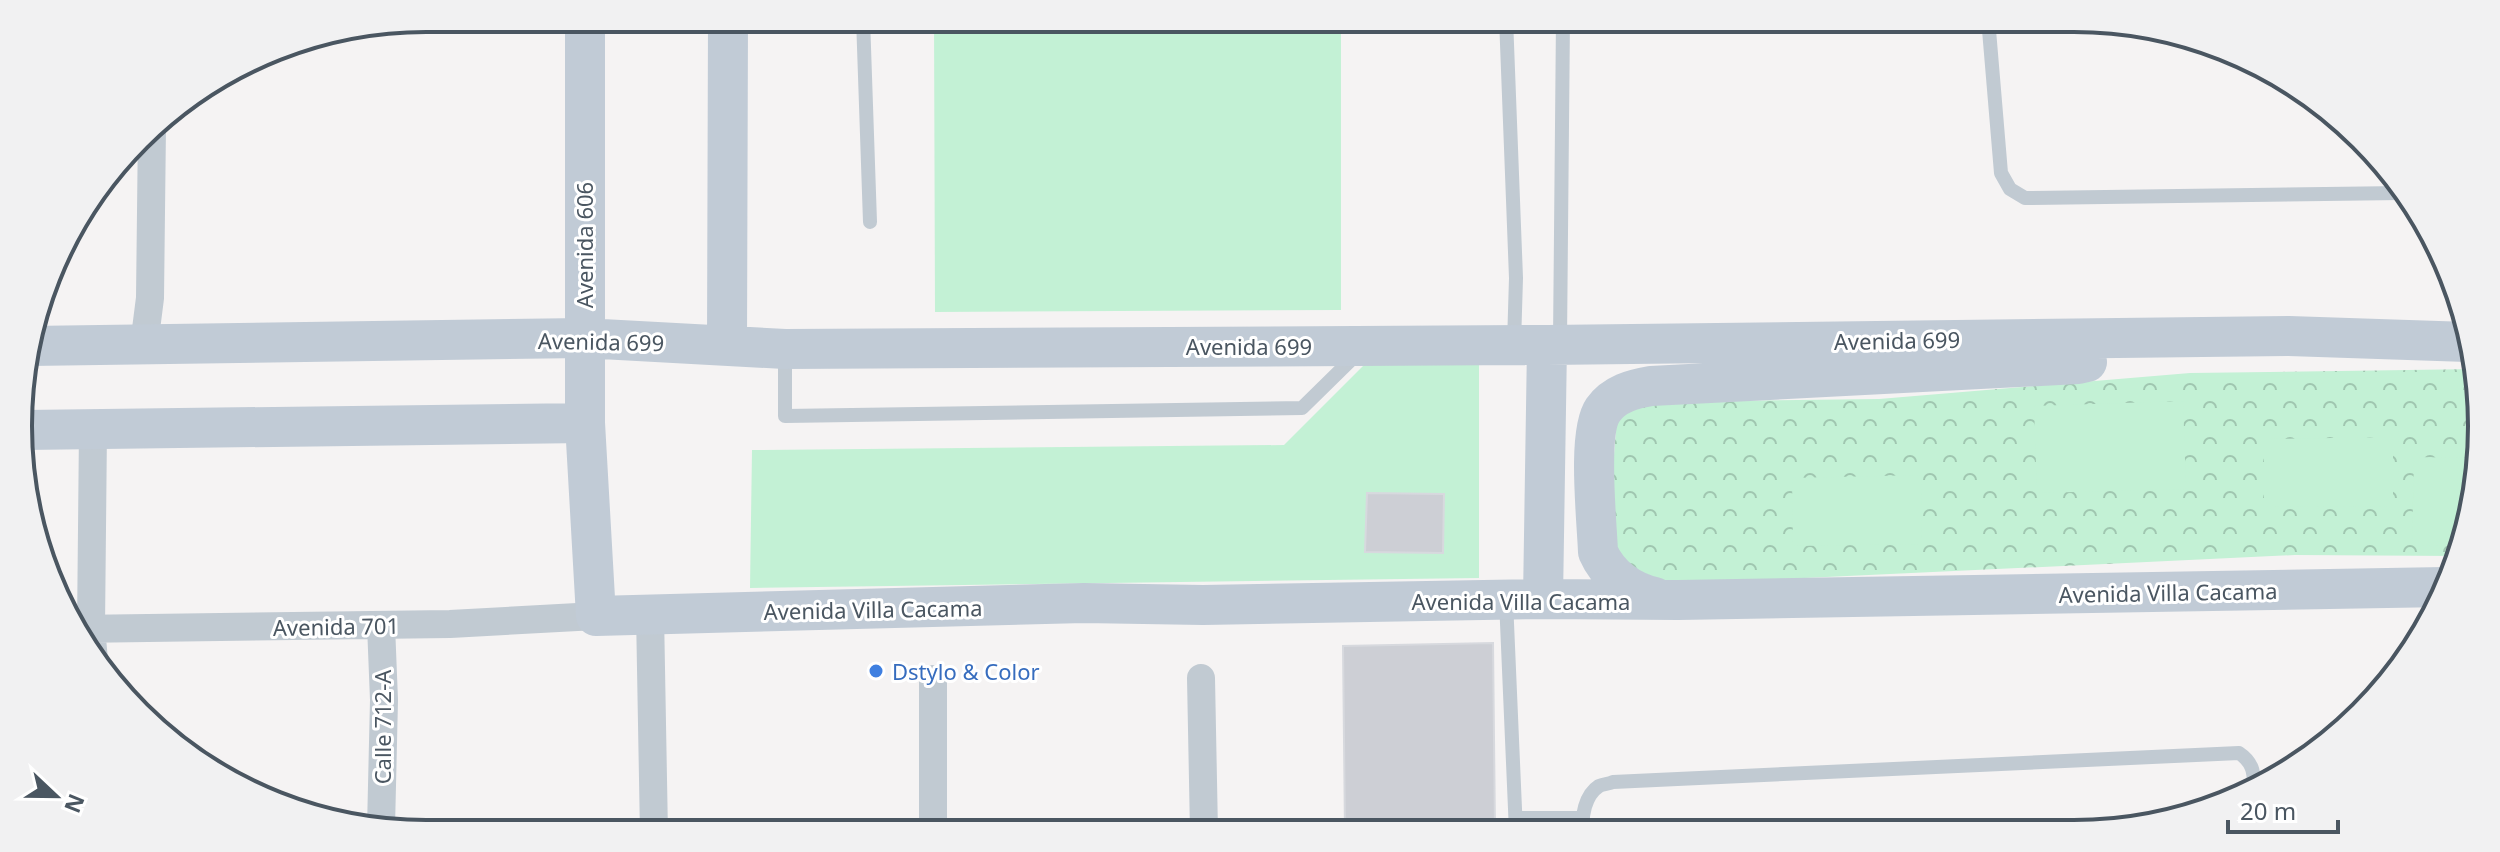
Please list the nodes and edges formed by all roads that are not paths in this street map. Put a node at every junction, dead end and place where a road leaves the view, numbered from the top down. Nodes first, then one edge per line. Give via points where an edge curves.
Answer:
1 (585, 32) edge
2 (728, 32) edge
3 (863, 32) edge
4 (1507, 32) edge
5 (1562, 32) edge
6 (1989, 32) edge
7 (152, 143) edge
8 (2392, 193) edge
9 (870, 222) dead end
10 (2176, 336) junction
11 (583, 338) junction
12 (2459, 342) edge
13 (144, 345) junction
14 (727, 345) junction
15 (1366, 345) junction
16 (1540, 345) junction
17 (41, 346) edge
18 (785, 349) junction
19 (585, 423) junction
20 (93, 429) junction
21 (32, 430) edge
22 (2433, 587) edge
23 (1524, 600) junction
24 (1678, 600) junction
25 (650, 613) junction
26 (596, 616) junction
27 (84, 622) edge
28 (381, 625) junction
29 (88, 628) edge
30 (1201, 678) dead end
31 (933, 679) dead end
32 (2253, 776) edge
33 (381, 817) edge
34 (654, 820) edge
35 (933, 820) edge
36 (1204, 820) edge
37 (1516, 820) edge
38 (1583, 820) edge

1 - 11 street, Avenida 606
2 - 14 street
3 - 9 lane
4 - 16 lane via 1516,278
5 - 16 lane
6 - 8 lane via 2001,173 2010,189 2025,198
7 - 13 street via 150,298
10 - 12 street, Avenida 699
10 - 16 street, Avenida 699
10 - 24 street via 2078,364 1651,386 1617,397 1603,410 1595,438 1598,552 1615,578 1646,595
11 - 13 street, Avenida 699
11 - 14 street, Avenida 699
11 - 19 street, Avenida 606
13 - 17 street, Avenida 699
14 - 18 street, Avenida 699
15 - 16 street, Avenida 699
15 - 18 street, Avenida 699
15 - 18 lane via 1302,408 785,416
16 - 23 street
19 - 20 street
19 - 26 street, Avenida 606
20 - 21 street
20 - 27 street
22 - 24 street, Avenida Villa Cacama
23 - 24 street, Avenida Villa Cacama
23 - 25 street, Avenida Villa Cacama
23 - 37 lane
25 - 26 street, Avenida Villa Cacama
25 - 34 street
26 - 28 street, Avenida 701
28 - 29 street, Avenida 701
28 - 33 street, Calle 712-A
30 - 36 street
31 - 35 street
32 - 38 lane via 2248,759 2239,753 1613,782 1599,786 1588,800

